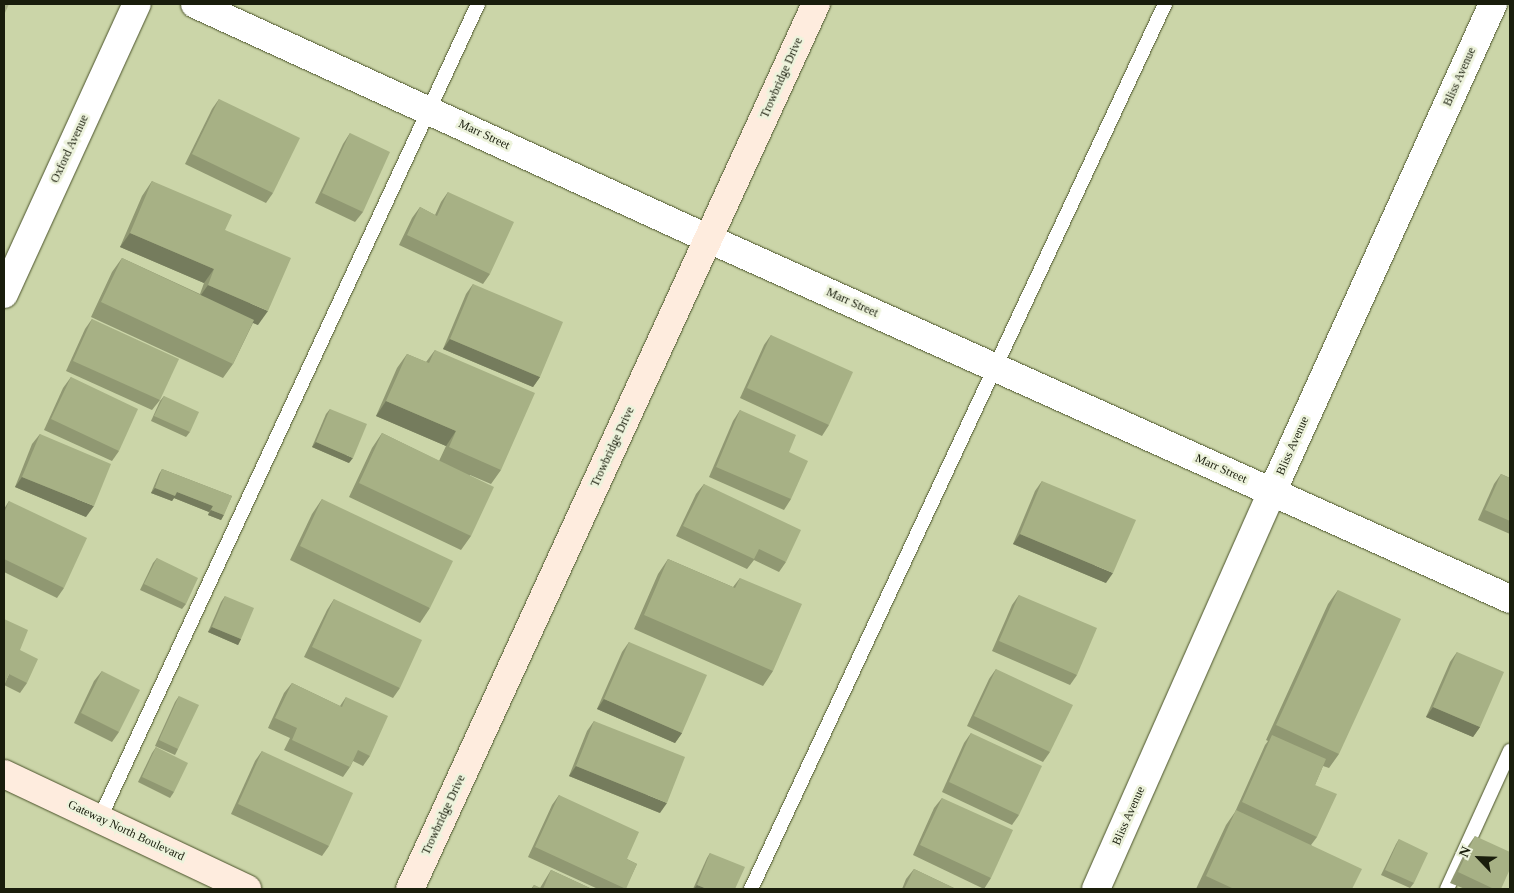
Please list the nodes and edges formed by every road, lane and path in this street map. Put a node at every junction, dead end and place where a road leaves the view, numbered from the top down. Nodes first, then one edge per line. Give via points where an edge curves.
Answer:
1 (137, 4) edge
2 (195, 4) edge
3 (478, 4) edge
4 (816, 4) edge
5 (1165, 4) edge
6 (1493, 4) edge
7 (429, 110) junction
8 (709, 239) junction
9 (4, 294) edge
10 (996, 368) junction
11 (1272, 492) junction
12 (1510, 599) edge
13 (1510, 751) edge
14 (4, 774) edge
15 (100, 818) junction
16 (247, 889) edge
17 (410, 889) edge
18 (751, 889) edge
19 (1096, 889) edge
20 (1447, 889) edge

1 - 9 street, Oxford Avenue
2 - 7 street, Marr Street
3 - 7 lane
4 - 8 main road, Trowbridge Drive
5 - 10 lane
6 - 11 street, Bliss Avenue
7 - 8 street, Marr Street
7 - 15 lane
8 - 10 street, Marr Street
8 - 17 main road, Trowbridge Drive
10 - 11 street, Marr Street
10 - 18 lane
11 - 12 street, Marr Street
11 - 19 street, Bliss Avenue
13 - 20 lane
14 - 15 main road, Gateway North Boulevard
15 - 16 main road, Gateway North Boulevard

